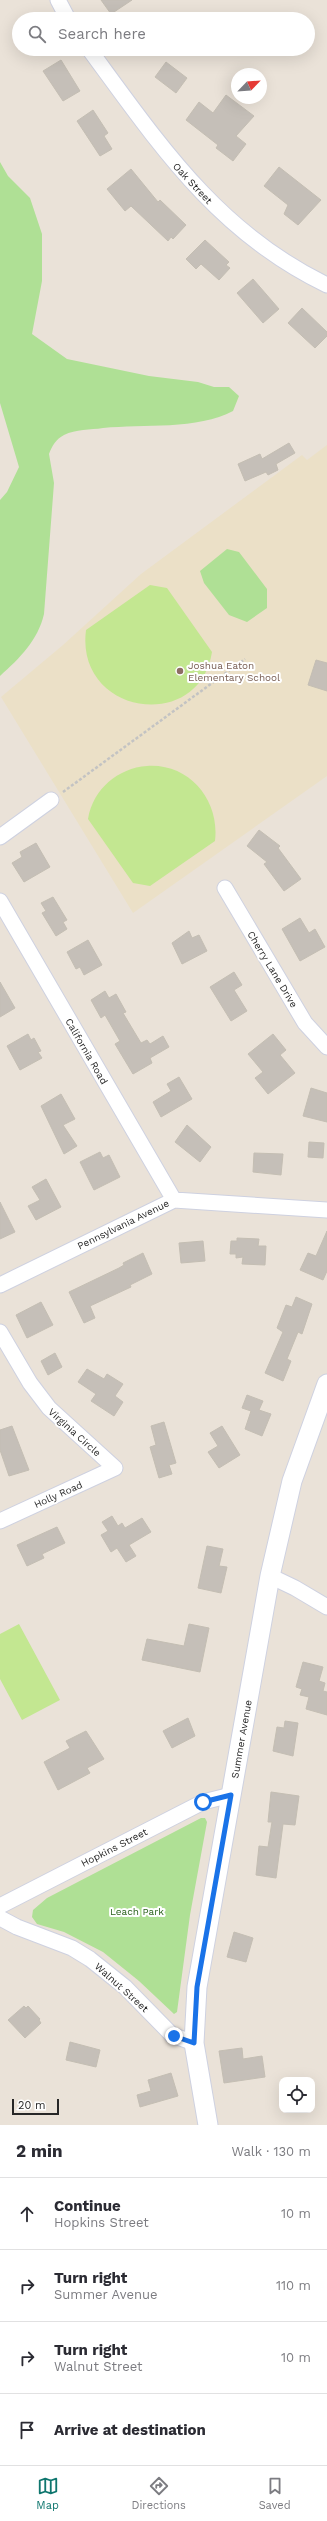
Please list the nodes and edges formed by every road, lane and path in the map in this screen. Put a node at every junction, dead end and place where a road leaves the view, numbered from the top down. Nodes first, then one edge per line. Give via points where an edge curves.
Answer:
1 (58, 0) edge
2 (64, 12) edge
3 (94, 56) edge
4 (327, 285) edge
5 (245, 658) dead end
6 (51, 800) joint
7 (0, 837) edge
8 (225, 888) dead end
9 (0, 901) edge
10 (327, 1047) edge
11 (174, 1200) junction
12 (327, 1210) edge
13 (0, 1285) edge
14 (0, 1332) edge
15 (327, 1385) edge
16 (115, 1468) joint
17 (0, 1521) edge
18 (270, 1576) junction
19 (327, 1607) edge
20 (231, 1795) junction
21 (0, 1906) edge
22 (0, 1918) edge
23 (194, 2043) junction
24 (208, 2125) edge

1 - 2 street
3 - 4 street, Oak Street via 176,165 205,196 273,255
5 - 6 path
6 - 7 street
8 - 10 street, Cherry Lane Drive via 305,1023
9 - 11 street, California Road
11 - 12 street, Pennsylvania Avenue
11 - 13 street, Pennsylvania Avenue
14 - 16 street, Virginia Circle via 21,1369 49,1408
15 - 18 street, Summer Avenue via 292,1482
16 - 17 street, Holly Road
18 - 19 street
18 - 20 street, Summer Avenue
20 - 21 street, Hopkins Street via 203,1802
20 - 23 street, Summer Avenue via 197,1987
22 - 23 street, Walnut Street via 16,1927 72,1948 90,1959 125,1987 172,2035
23 - 24 street, Summer Avenue

